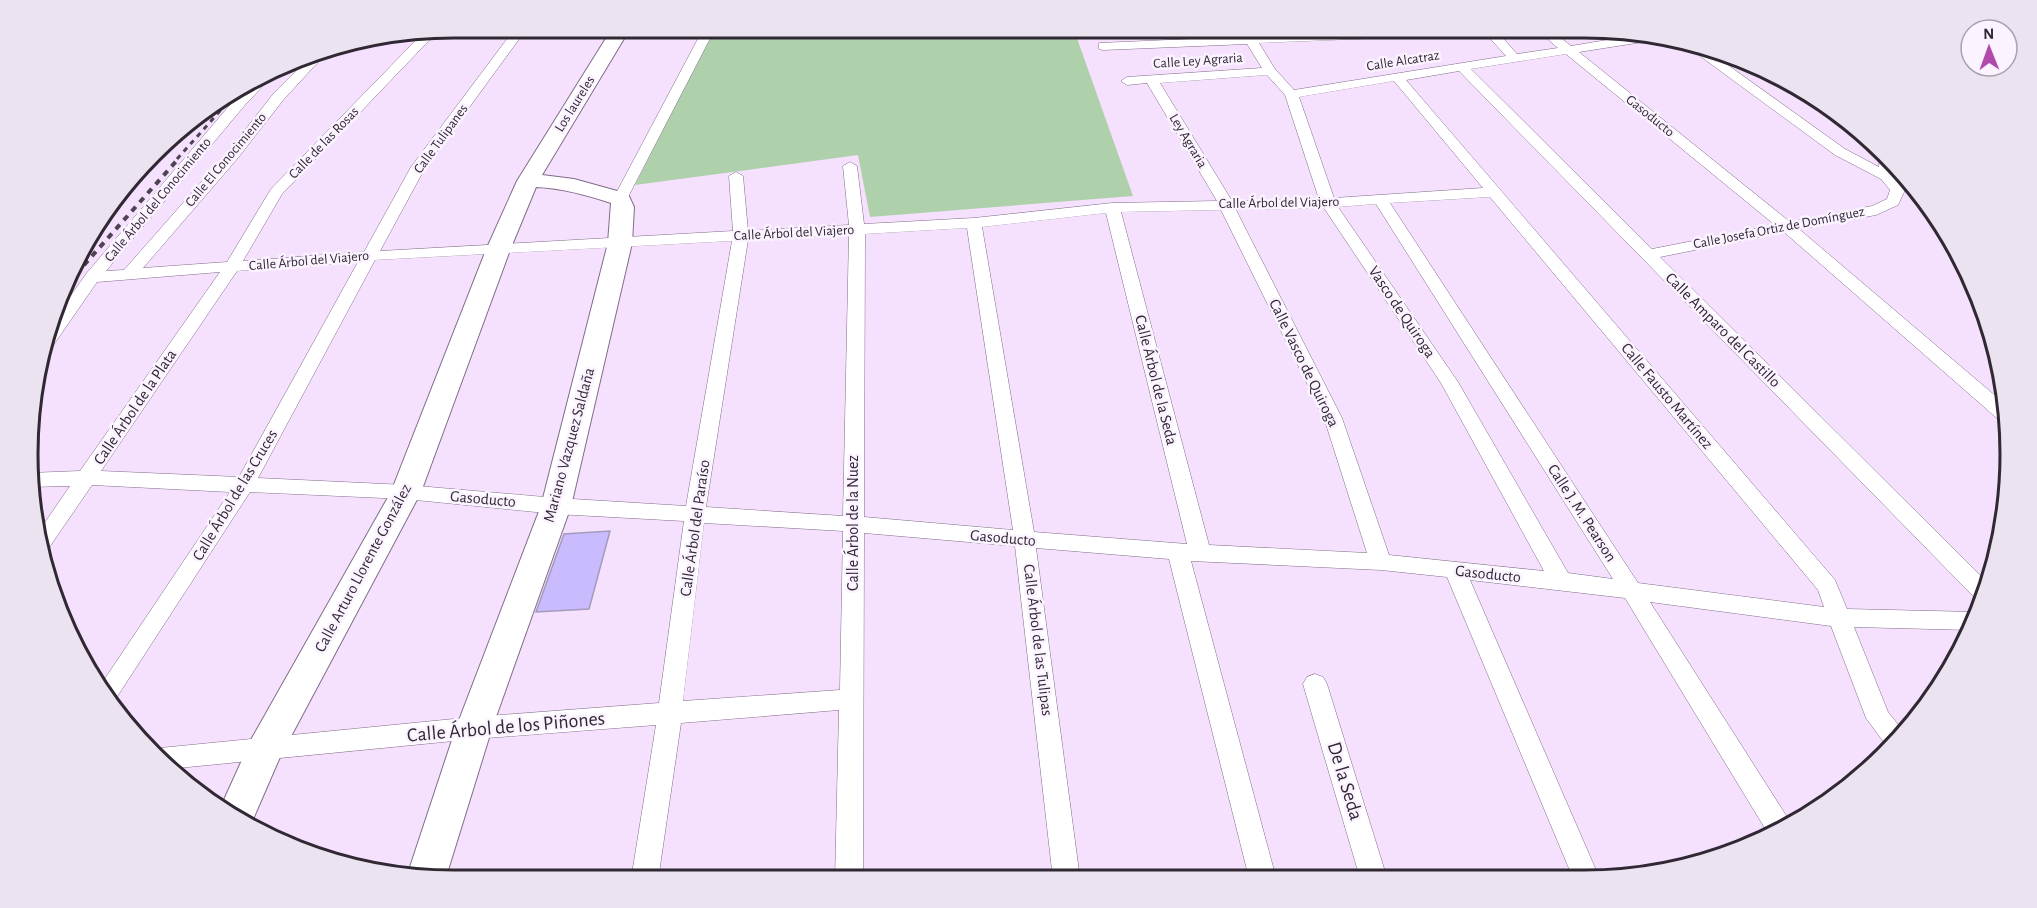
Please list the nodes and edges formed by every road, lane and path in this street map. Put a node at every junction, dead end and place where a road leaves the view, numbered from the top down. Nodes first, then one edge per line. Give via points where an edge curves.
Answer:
1 (425, 38) edge
2 (514, 38) edge
3 (616, 38) edge
4 (704, 38) edge
5 (1240, 38) edge
6 (1300, 38) edge
7 (1496, 38) edge
8 (1553, 38) edge
9 (1631, 40) edge
10 (1244, 41) junction
11 (1103, 46) dead end
12 (1568, 51) junction
13 (1708, 57) edge
14 (1514, 58) junction
15 (311, 63) edge
16 (1462, 67) junction
17 (1270, 71) junction
18 (1397, 77) junction
19 (1151, 79) junction
20 (1128, 81) dead end
21 (253, 89) edge
22 (1291, 94) junction
23 (850, 166) dead end
24 (1886, 168) edge
25 (736, 176) dead end
26 (1886, 176) junction
27 (528, 181) junction
28 (1496, 192) junction
29 (620, 199) junction
30 (1380, 199) junction
31 (1328, 202) junction
32 (1226, 204) junction
33 (1112, 208) junction
34 (974, 223) junction
35 (1786, 226) junction
36 (857, 229) junction
37 (741, 237) junction
38 (620, 243) junction
39 (498, 250) junction
40 (1647, 254) junction
41 (368, 256) junction
42 (231, 268) junction
43 (129, 274) junction
44 (92, 277) junction
45 (58, 325) edge
46 (1997, 407) edge
47 (87, 478) junction
48 (38, 480) edge
49 (244, 486) junction
50 (406, 492) junction
51 (556, 506) junction
52 (695, 513) junction
53 (852, 524) junction
54 (46, 536) edge
55 (1025, 540) junction
56 (1190, 552) junction
57 (1381, 562) junction
58 (1455, 570) junction
59 (1561, 581) junction
60 (1977, 586) edge
61 (1632, 591) junction
62 (1840, 618) junction
63 (1965, 621) edge
64 (1316, 684) dead end
65 (111, 689) edge
66 (852, 699) junction
67 (670, 713) junction
68 (474, 728) junction
69 (1891, 734) edge
70 (265, 749) junction
71 (169, 758) edge
72 (238, 810) edge
73 (1776, 823) edge
74 (429, 870) edge
75 (646, 870) edge
76 (849, 870) edge
77 (1066, 870) edge
78 (1261, 870) edge
79 (1372, 870) edge
80 (1583, 870) edge

1 - 42 street, Calle de las Rosas via 276,192
2 - 41 street, Calle Tulipanes via 418,167
3 - 27 street, Los laureles
4 - 29 street
5 - 10 street, Vasco de Quiroga
6 - 10 street
7 - 14 street
8 - 12 street, Gasoducto
9 - 12 street, Calle Alcatraz
10 - 11 street
10 - 17 street, Vasco de Quiroga
12 - 14 street, Calle Alcatraz
12 - 35 street, Gasoducto
13 - 26 street via 1840,152
14 - 16 street, Calle Alcatraz
15 - 43 street, Calle El Conocimiento
16 - 18 street, Calle Alcatraz
16 - 40 street, Calle Amparo del Castillo
17 - 19 street, Calle Ley Agraria
17 - 22 street, Vasco de Quiroga
18 - 22 street, Calle Alcatraz
18 - 28 street, Calle Fausto Martínez
19 - 20 street, Calle Ley Agraria
19 - 32 street, Ley Agraria
21 - 44 street, Calle Árbol del Conocimiento
22 - 31 street, Vasco de Quiroga
23 - 36 street, Calle Árbol de la Nuez
24 - 26 street, Calle Josefa Ortiz de Domínguez
25 - 37 street, Calle Árbol del Paraíso
26 - 35 street, Calle Josefa Ortiz de Domínguez via 1898,190 1893,202 1884,207
27 - 29 street via 581,185
27 - 39 street, Calle Arturo Llorente González
28 - 30 street, Calle Árbol del Viajero
28 - 62 street, Calle Fausto Martínez via 1827,586
29 - 38 street, Mariano Vazquez Saldaña
30 - 31 street, Calle Árbol del Viajero
30 - 61 street, Calle J. M. Pearson
31 - 32 street, Calle Árbol del Viajero
31 - 59 street, Vasco de Quiroga via 1449,382
32 - 33 street, Calle Árbol del Viajero
32 - 57 street, Calle Vasco de Quiroga via 1333,418
33 - 34 street, Calle Árbol del Viajero
33 - 56 street, Calle Árbol de la Seda
34 - 36 street, Calle Árbol del Viajero
34 - 55 street, Calle Árbol de las Tulipas
35 - 40 street, Calle Josefa Ortiz de Domínguez
35 - 46 street, Gasoducto
36 - 37 street, Calle Árbol del Viajero
36 - 53 street, Calle Árbol de la Nuez
37 - 38 street, Calle Árbol del Viajero
37 - 52 street, Calle Árbol del Paraíso
38 - 39 street, Calle Árbol del Viajero
38 - 51 street, Mariano Vazquez Saldaña
39 - 41 street, Calle Árbol del Viajero
39 - 50 street, Calle Arturo Llorente González
40 - 60 street, Calle Amparo del Castillo
41 - 42 street, Calle Árbol del Viajero
41 - 49 street, Calle Árbol de las Cruces
42 - 43 street, Calle Árbol del Viajero
42 - 47 street, Calle Árbol de la Plata
43 - 44 street, Calle Árbol del Viajero
44 - 45 street, Calle Árbol del Conocimiento
47 - 48 street, Gasoducto
47 - 49 street, Gasoducto
47 - 54 street, Calle Árbol de la Plata
49 - 50 street, Gasoducto
49 - 65 street, Calle Árbol de las Cruces
50 - 51 street, Gasoducto
50 - 70 street, Calle Arturo Llorente González
51 - 52 street, Gasoducto
51 - 68 street, Mariano Vazquez Saldaña
52 - 53 street, Gasoducto
52 - 67 street, Calle Árbol del Paraíso
53 - 55 street, Gasoducto
53 - 66 street, Calle Árbol de la Nuez
55 - 56 street, Gasoducto
55 - 77 street, Calle Árbol de las Tulipas
56 - 57 street, Gasoducto
56 - 78 street, Calle Árbol de la Seda
57 - 58 street, Gasoducto
58 - 59 street, Gasoducto
58 - 80 street
59 - 61 street, Gasoducto
61 - 62 street, Gasoducto
61 - 73 street, Calle J. M. Pearson
62 - 63 street, Gasoducto
62 - 69 street, Calle Fausto Martínez via 1878,718
64 - 79 street, De la Seda
66 - 67 street, Calle Árbol de los Piñones
66 - 76 street, Calle Árbol de la Nuez
67 - 68 street, Calle Árbol de los Piñones
67 - 75 street, Calle Árbol del Paraíso
68 - 70 street, Calle Árbol de los Piñones
68 - 74 street, Mariano Vazquez Saldaña
70 - 71 street, Calle Árbol de los Piñones
70 - 72 street, Calle Arturo Llorente González

